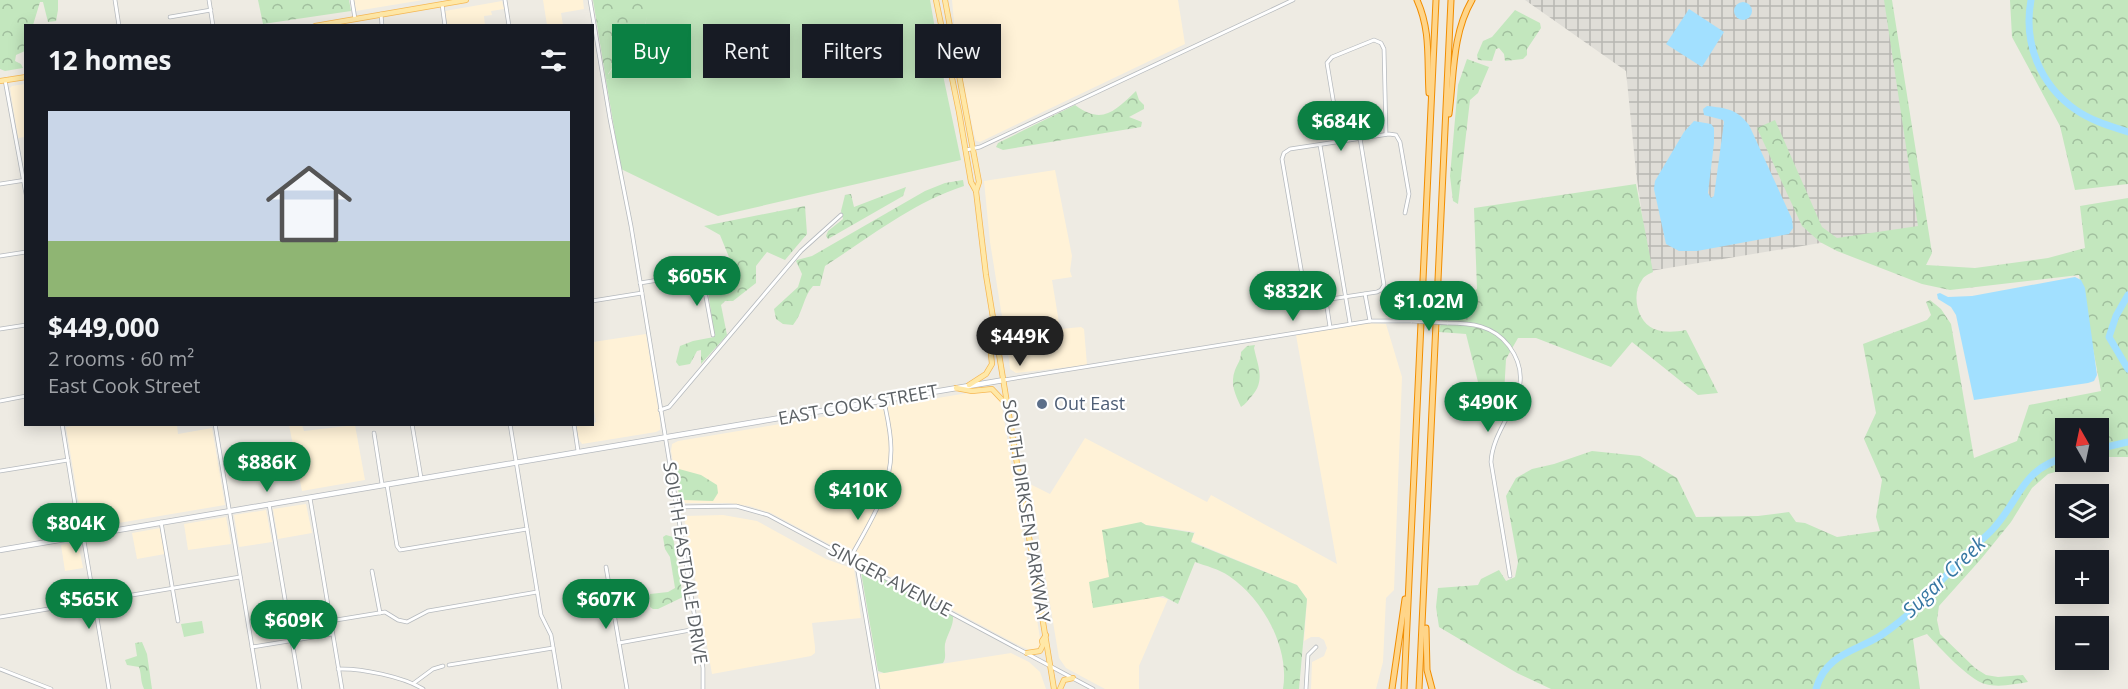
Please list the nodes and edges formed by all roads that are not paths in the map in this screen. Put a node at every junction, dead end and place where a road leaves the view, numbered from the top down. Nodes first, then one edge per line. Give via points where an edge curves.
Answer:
1 (115, 0) edge
2 (209, 0) edge
3 (352, 0) edge
4 (466, 0) edge
5 (506, 0) edge
6 (590, 0) edge
7 (936, 0) edge
8 (945, 0) edge
9 (1293, 0) edge
10 (1417, 0) edge
11 (1437, 0) edge
12 (1451, 0) edge
13 (1472, 0) edge
14 (442, 4) junction
15 (211, 10) junction
16 (381, 14) junction
17 (170, 17) dead end
18 (355, 19) junction
19 (119, 24) edge
20 (213, 24) edge
21 (322, 24) edge
22 (382, 24) edge
23 (445, 24) edge
24 (509, 24) edge
25 (24, 77) edge
26 (3, 81) edge
27 (1431, 117) junction
28 (1386, 134) junction
29 (1360, 138) junction
30 (1340, 141) junction
31 (1320, 145) junction
32 (974, 148) junction
33 (966, 150) junction
34 (1444, 154) junction
35 (24, 180) edge
36 (0, 184) edge
37 (976, 191) junction
38 (1405, 213) dead end
39 (842, 215) dead end
40 (24, 252) edge
41 (0, 256) edge
42 (640, 283) junction
43 (642, 293) junction
44 (1365, 294) junction
45 (1346, 297) junction
46 (594, 301) edge
47 (1326, 301) junction
48 (993, 315) junction
49 (1370, 321) junction
50 (1350, 323) junction
51 (24, 325) edge
52 (1330, 327) junction
53 (0, 329) edge
54 (713, 335) dead end
55 (1004, 380) junction
56 (969, 385) junction
57 (956, 388) junction
58 (24, 396) edge
59 (0, 400) edge
60 (884, 401) junction
61 (1008, 406) junction
62 (660, 410) junction
63 (62, 426) edge
64 (215, 426) edge
65 (412, 426) edge
66 (510, 426) edge
67 (574, 426) edge
68 (374, 433) dead end
69 (665, 437) junction
70 (578, 451) junction
71 (68, 460) junction
72 (516, 462) junction
73 (0, 471) edge
74 (422, 478) junction
75 (384, 484) junction
76 (309, 497) junction
77 (269, 504) junction
78 (677, 507) junction
79 (229, 510) junction
80 (161, 522) junction
81 (527, 529) junction
82 (83, 536) junction
83 (0, 550) edge
84 (1410, 550) junction
85 (850, 558) junction
86 (859, 563) junction
87 (606, 567) dead end
88 (372, 571) dead end
89 (1510, 576) dead end
90 (240, 577) junction
91 (1424, 587) junction
92 (173, 588) junction
93 (537, 592) junction
94 (95, 601) junction
95 (380, 613) junction
96 (0, 617) edge
97 (178, 621) dead end
98 (330, 621) junction
99 (696, 629) junction
100 (332, 634) junction
101 (1046, 635) junction
102 (292, 640) junction
103 (619, 643) junction
104 (252, 647) junction
105 (1316, 647) dead end
106 (553, 648) junction
107 (1027, 653) junction
108 (449, 665) dead end
109 (443, 666) dead end
110 (1051, 666) junction
111 (0, 669) edge
112 (338, 669) junction
113 (1073, 678) junction
114 (414, 683) junction
115 (51, 689) edge
116 (110, 689) edge
117 (259, 689) edge
118 (300, 689) edge
119 (342, 689) edge
120 (423, 689) edge
121 (560, 689) edge
122 (627, 689) edge
123 (703, 689) edge
124 (878, 689) edge
125 (1054, 689) edge
126 (1060, 689) edge
127 (1093, 689) edge
128 (1306, 689) edge
129 (1392, 689) edge
130 (1404, 689) edge
131 (1419, 689) edge
132 (1432, 689) edge

1 - 19 street
2 - 15 street
3 - 18 street
4 - 14 main road
5 - 24 street
6 - 42 street, SOUTH EASTDALE DRIVE
7 - 33 main road, SOUTH DIRKSEN PARKWAY
8 - 32 main road, SOUTH DIRKSEN PARKWAY
9 - 32 street
10 - 27 highway via 1429,43
11 - 27 highway
12 - 34 highway
13 - 34 highway via 1458,38
14 - 16 main road
14 - 23 street
15 - 17 street
15 - 20 street
16 - 18 main road
16 - 22 street
18 - 21 main road
25 - 26 main road
26 - 35 street
27 - 84 highway
28 - 29 street
28 - 30 street via 1384,49 1374,40 1332,57 1327,63
28 - 38 street via 1396,135 1400,142 1409,194
29 - 30 street
29 - 44 street via 1384,285 1377,292
30 - 31 street
31 - 45 street
31 - 47 street via 1290,149 1282,159 1305,295 1313,302
32 - 33 street
32 - 37 main road, SOUTH DIRKSEN PARKWAY via 979,182
33 - 37 main road, SOUTH DIRKSEN PARKWAY
34 - 91 highway
35 - 36 street
37 - 48 main road, SOUTH DIRKSEN PARKWAY
39 - 62 street via 801,251 669,407
40 - 41 street
42 - 43 street, SOUTH EASTDALE DRIVE
42 - 54 street via 702,275
43 - 46 street
43 - 62 street, SOUTH EASTDALE DRIVE
44 - 45 street
44 - 49 street
45 - 47 street
45 - 50 street
47 - 52 street
48 - 55 main road, SOUTH DIRKSEN PARKWAY
48 - 56 main road via 989,336 992,364 986,374
49 - 50 street, EAST COOK STREET
49 - 89 street, EAST COOK STREET, bridge via 1468,323 1501,337 1517,361 1517,396 1494,444 1491,462
50 - 52 street, EAST COOK STREET
51 - 53 street
52 - 55 street, EAST COOK STREET
55 - 56 street, EAST COOK STREET
55 - 61 main road, SOUTH DIRKSEN PARKWAY
56 - 57 street, EAST COOK STREET
57 - 60 street, EAST COOK STREET
57 - 61 main road via 992,389
58 - 59 street
60 - 69 street, EAST COOK STREET
60 - 85 street via 891,440 890,471 882,499
61 - 101 main road, SOUTH DIRKSEN PARKWAY
62 - 69 street, SOUTH EASTDALE DRIVE
63 - 71 street
64 - 79 street
65 - 74 street
66 - 72 street
67 - 70 street
68 - 75 street
69 - 70 street, EAST COOK STREET
69 - 78 street, SOUTH EASTDALE DRIVE
70 - 72 street, EAST COOK STREET
71 - 73 street
71 - 82 street
72 - 74 street, EAST COOK STREET
72 - 81 street
74 - 75 street, EAST COOK STREET
75 - 76 street, EAST COOK STREET
75 - 81 street via 399,549
76 - 77 street, EAST COOK STREET
76 - 98 street
77 - 79 street, EAST COOK STREET
77 - 102 street
78 - 85 street, SINGER AVENUE via 722,505 759,512
78 - 99 street, SOUTH EASTDALE DRIVE
79 - 80 street, EAST COOK STREET
79 - 90 street
80 - 82 street, EAST COOK STREET
80 - 92 street
81 - 93 street
82 - 83 street, EAST COOK STREET
82 - 94 street
84 - 129 highway
84 - 130 highway
85 - 86 street, SINGER AVENUE
86 - 107 street, SINGER AVENUE
86 - 124 street
87 - 103 street
88 - 95 street
90 - 92 street
90 - 104 street
91 - 131 highway
91 - 132 highway via 1426,660
92 - 94 street
92 - 97 street
93 - 95 street via 428,610 407,622
93 - 106 street
94 - 96 street
94 - 116 street
95 - 98 street
98 - 100 street
99 - 103 street
99 - 123 street, SOUTH EASTDALE DRIVE
100 - 102 street
100 - 112 street
101 - 107 main road via 1040,651
101 - 110 main road, SOUTH DIRKSEN PARKWAY
102 - 104 street
102 - 118 street
103 - 122 street
104 - 117 street
105 - 128 street via 1308,655
106 - 108 street
106 - 121 street
107 - 110 street, SINGER AVENUE
109 - 114 street
110 - 113 street, SINGER AVENUE
110 - 125 main road, SOUTH DIRKSEN PARKWAY
111 - 115 street
112 - 114 street
112 - 119 street
113 - 126 main road via 1064,680
113 - 127 street, SINGER AVENUE
114 - 120 street

